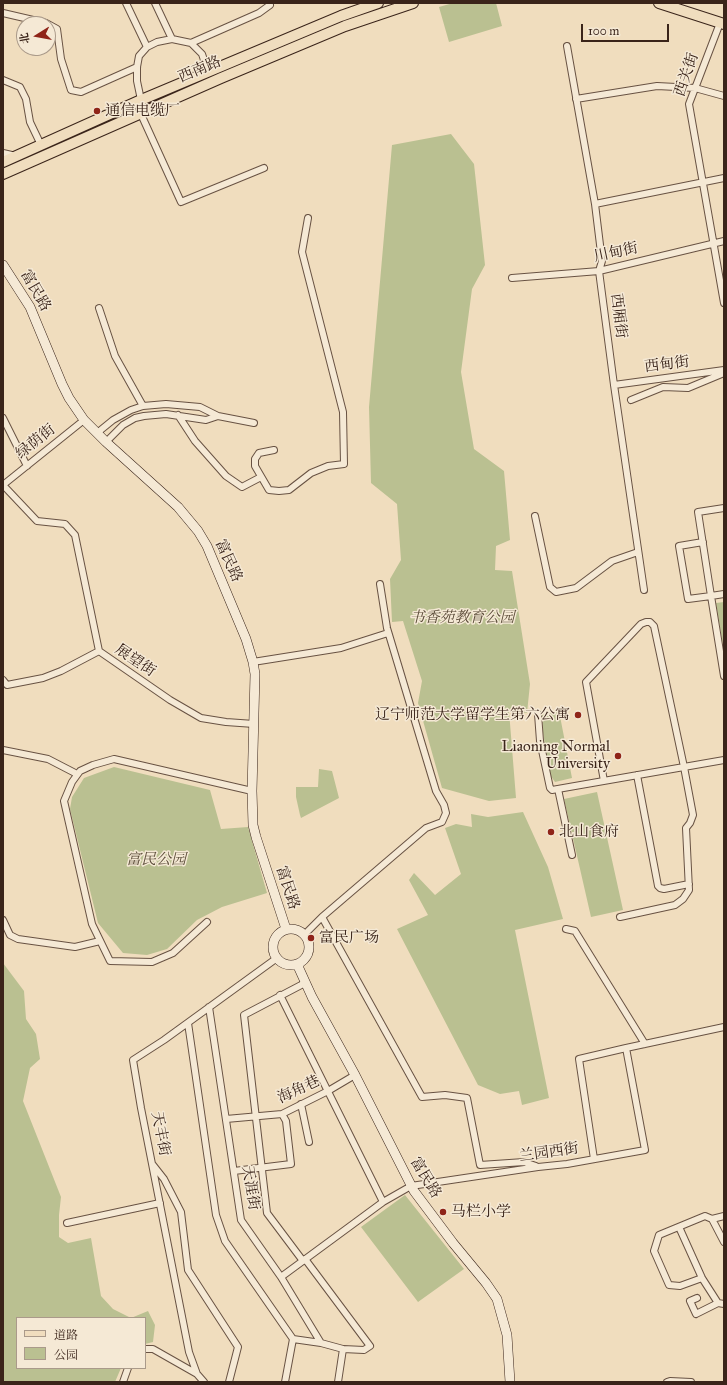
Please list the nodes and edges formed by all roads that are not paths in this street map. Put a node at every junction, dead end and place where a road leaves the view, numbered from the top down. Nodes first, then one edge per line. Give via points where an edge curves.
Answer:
1 (126, 3) edge
2 (155, 3) edge
3 (269, 3) edge
4 (378, 3) edge
5 (413, 3) edge
6 (659, 3) edge
7 (3, 13) edge
8 (722, 23) edge
9 (172, 39) junction
10 (191, 44) junction
11 (567, 46) dead end
12 (147, 47) junction
13 (137, 68) junction
14 (208, 72) junction
15 (3, 80) edge
16 (695, 88) junction
17 (724, 96) edge
18 (576, 99) junction
19 (141, 100) junction
20 (140, 112) junction
21 (41, 145) junction
22 (3, 153) edge
23 (16, 156) junction
24 (3, 162) edge
25 (264, 168) dead end
26 (3, 174) edge
27 (724, 178) edge
28 (703, 183) junction
29 (595, 204) junction
30 (308, 218) dead end
31 (724, 241) edge
32 (714, 244) junction
33 (3, 265) edge
34 (600, 271) junction
35 (512, 278) dead end
36 (724, 303) edge
37 (99, 308) dead end
38 (724, 372) edge
39 (614, 385) junction
40 (631, 400) dead end
41 (143, 406) junction
42 (178, 416) junction
43 (218, 416) junction
44 (3, 418) edge
45 (84, 420) junction
46 (254, 423) dead end
47 (97, 434) junction
48 (106, 442) junction
49 (274, 450) dead end
50 (27, 466) junction
51 (261, 477) junction
52 (3, 485) edge
53 (724, 508) edge
54 (535, 516) dead end
55 (702, 542) junction
56 (638, 552) junction
57 (380, 584) dead end
58 (644, 590) dead end
59 (724, 594) edge
60 (711, 596) junction
61 (388, 633) junction
62 (99, 651) junction
63 (253, 662) junction
64 (724, 676) edge
65 (3, 680) edge
66 (538, 714) dead end
67 (254, 724) junction
68 (3, 750) edge
69 (724, 760) edge
70 (684, 767) junction
71 (77, 774) junction
72 (636, 774) junction
73 (604, 781) junction
74 (558, 789) junction
75 (252, 791) junction
76 (572, 855) dead end
77 (689, 884) junction
78 (322, 917) junction
79 (620, 917) dead end
80 (3, 920) edge
81 (207, 922) dead end
82 (566, 928) dead end
83 (286, 929) junction
84 (305, 934) junction
85 (100, 942) junction
86 (277, 958) junction
87 (297, 964) junction
88 (305, 983) junction
89 (280, 995) junction
90 (209, 1007) junction
91 (188, 1023) junction
92 (724, 1027) edge
93 (645, 1044) junction
94 (626, 1048) junction
95 (355, 1075) junction
96 (328, 1091) junction
97 (301, 1104) junction
98 (282, 1114) junction
99 (256, 1117) junction
100 (226, 1119) junction
101 (309, 1142) dead end
102 (594, 1159) junction
103 (152, 1164) junction
104 (538, 1167) junction
105 (262, 1168) junction
106 (234, 1170) junction
107 (411, 1186) junction
108 (383, 1202) junction
109 (160, 1203) junction
110 (724, 1216) edge
111 (712, 1219) junction
112 (67, 1223) dead end
113 (679, 1227) junction
114 (724, 1242) edge
115 (304, 1260) junction
116 (281, 1277) junction
117 (702, 1278) junction
118 (697, 1298) dead end
119 (721, 1304) edge
120 (293, 1339) junction
121 (321, 1343) junction
122 (146, 1349) edge
123 (343, 1349) junction
124 (128, 1369) edge
125 (197, 1374) junction
126 (509, 1381) edge
127 (123, 1382) edge
128 (204, 1382) edge
129 (229, 1382) edge
130 (285, 1382) edge
131 (338, 1382) edge
132 (669, 1382) edge
133 (692, 1382) edge

1 - 12 street
2 - 9 street
3 - 10 street via 270,5 259,13
4 - 14 main road, 西南路
5 - 20 main road, 西南路 via 345,26
6 - 8 main road
7 - 13 street via 46,23 56,29 61,59 72,90 80,92
8 - 16 street, 西关街
9 - 10 street
9 - 12 street
10 - 14 street via 202,54
11 - 18 street, 西厢街
12 - 13 street via 139,56
13 - 19 street
14 - 19 main road, 西南路
15 - 21 street via 20,87 26,99 30,122
16 - 17 street
16 - 18 street via 657,86
16 - 28 street, 西关街 via 689,104
18 - 29 street, 西厢街
19 - 21 main road, 西南路
20 - 25 street via 181,202
20 - 26 main road, 西南路
21 - 23 main road, 西南路
22 - 23 street
23 - 24 main road, 西南路
27 - 28 street
28 - 29 street
28 - 32 street, 西关街
29 - 34 street, 西厢街 via 602,261
30 - 51 street via 302,252 343,412 344,464 328,466 311,473 289,490 279,492 269,490
31 - 32 street, 川甸街
32 - 34 street, 川甸街
32 - 36 street, 西关街
33 - 45 street, 富民路 via 30,307 62,384
34 - 35 street, 川甸街
34 - 39 street, 西厢街
37 - 41 street via 115,356
38 - 39 street, 西甸街
38 - 40 street via 688,388 663,387
39 - 56 street, 西厢街
41 - 43 street via 166,404 200,407
41 - 47 street via 113,420
42 - 43 street via 206,420
42 - 48 street via 166,414 135,418 123,425
42 - 51 street via 195,441 226,476 242,487
43 - 46 street
44 - 50 street
45 - 47 street, 富民路
45 - 50 street, 绿荫街
47 - 48 street, 富民路
48 - 63 street, 富民路 via 168,497 198,531 207,546
49 - 51 street via 259,453 255,459 255,466
50 - 52 street, 绿荫街
52 - 62 street via 37,521 65,524 75,535
53 - 55 street via 698,512
54 - 56 street via 550,588 556,592 576,588 612,560
55 - 60 street
55 - 60 street via 679,546 688,600
56 - 58 street, 西厢街
57 - 61 street
59 - 60 street
60 - 64 street
61 - 63 street via 341,648
61 - 78 street via 436,791 446,812 442,822 426,828
62 - 65 street, 展望街 via 43,678 7,685
62 - 67 street, 展望街 via 201,718
63 - 67 street, 富民路
66 - 74 street via 540,740 550,788
67 - 75 street, 富民路
68 - 71 street via 48,759
69 - 70 street
70 - 72 street
70 - 73 street via 654,626 646,622 641,624 586,682
70 - 77 street via 693,815 686,828
71 - 75 street via 93,765 114,759
71 - 85 street via 64,801 92,924
72 - 73 street
72 - 77 street via 658,886 664,889
73 - 74 street
74 - 76 street
75 - 83 street, 富民路 via 256,837
77 - 79 street via 689,890 683,899 675,905
78 - 84 street
78 - 104 street via 422,1097 445,1094 467,1098 480,1165 524,1162
80 - 85 street via 10,935 18,939 75,947
81 - 85 street via 174,953 152,962 110,961
82 - 93 street via 575,931
83 - 84 street via 296,929
83 - 86 street via 274,941
84 - 87 street via 309,950 304,960
86 - 87 street via 287,964
86 - 90 street, 天丰街
87 - 88 street, 富民路
88 - 89 street
88 - 95 street, 富民路
89 - 96 street
89 - 99 street via 244,1015
90 - 91 street, 天丰街
90 - 100 street, 天涯街
91 - 103 street, 天丰街 via 133,1060
91 - 120 street via 216,1215 225,1241
92 - 93 street
93 - 94 street
94 - 102 street via 580,1059
94 - 102 street, 兰园西街 via 645,1150
95 - 96 street, 海角巷
95 - 107 street, 富民路
96 - 97 street, 海角巷
96 - 108 street
97 - 98 street, 海角巷
97 - 101 street
98 - 99 street, 海角巷
98 - 105 street via 286,1121 291,1164
99 - 100 street, 海角巷
99 - 105 street
100 - 106 street, 天涯街
102 - 104 street, 兰园西街
103 - 109 street, 天丰街
103 - 129 street via 164,1179 180,1212 188,1270 238,1347
104 - 107 street, 兰园西街
105 - 106 street
105 - 115 street via 267,1213
106 - 116 street, 天涯街 via 241,1220
107 - 108 street, 兰园西街
107 - 126 street, 富民路 via 497,1300 507,1335
108 - 115 street, 兰园西街
109 - 112 street
109 - 125 street, 天丰街 via 190,1352
110 - 111 street
111 - 113 street via 705,1216
111 - 114 street
113 - 117 street
113 - 117 street via 659,1235 654,1251 669,1285 680,1286
115 - 116 street, 兰园西街
115 - 123 street via 370,1346 364,1350
116 - 121 street, 天涯街
117 - 119 street
118 - 119 street via 690,1301 696,1314
120 - 121 street
120 - 130 street
121 - 123 street
122 - 125 street via 153,1349
123 - 131 street
124 - 127 street
125 - 128 street, 天丰街
132 - 133 street

